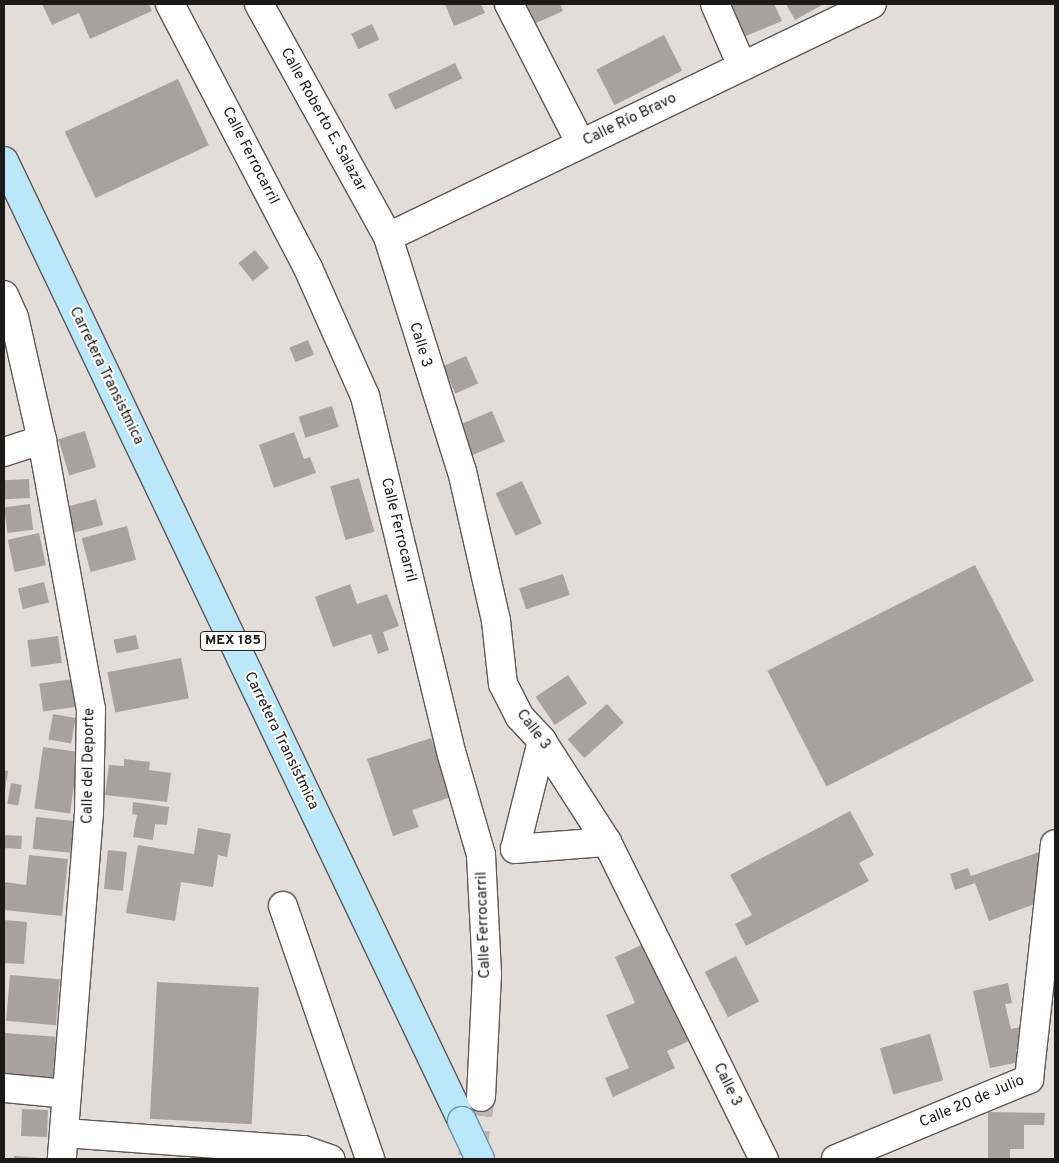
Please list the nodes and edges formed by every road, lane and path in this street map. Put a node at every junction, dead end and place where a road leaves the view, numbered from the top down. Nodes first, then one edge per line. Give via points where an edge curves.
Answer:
1 (170, 4) edge
2 (259, 4) edge
3 (509, 4) edge
4 (715, 4) edge
5 (872, 4) edge
6 (742, 66) junction
7 (581, 144) junction
8 (4, 161) edge
9 (388, 237) junction
10 (4, 295) edge
11 (4, 342) edge
12 (27, 378) junction
13 (42, 440) junction
14 (4, 452) edge
15 (542, 741) junction
16 (607, 842) junction
17 (1055, 844) edge
18 (514, 849) junction
19 (481, 855) junction
20 (283, 906) dead end
21 (4, 1088) edge
22 (67, 1094) junction
23 (481, 1096) tunnel mouth
24 (63, 1146) edge
25 (330, 1159) edge
26 (370, 1159) edge
27 (480, 1159) edge
28 (764, 1159) edge
29 (836, 1159) edge

1 - 19 street, Calle Ferrocarril via 308,268 365,396 452,755
2 - 9 street, Calle Roberto E. Salazar
3 - 7 street
4 - 6 street
5 - 6 street, Calle Río Bravo
6 - 7 street, Calle Río Bravo
7 - 9 street, Calle Río Bravo
8 - 27 main road, Carretera Transistmica / MEX 185, bridge
9 - 15 street, Calle 3 via 462,471 496,622 503,684 520,717
10 - 12 street, Calle del Deporte via 14,317
11 - 12 street, Calle del Deporte
12 - 13 street, Calle del Deporte
13 - 14 street
13 - 22 street, Calle del Deporte via 91,709 89,813
15 - 16 street, Calle 3
15 - 18 street
16 - 18 street
16 - 28 street, Calle 3
17 - 29 street, Calle 20 de Julio via 1029,1079
18 - 19 street
19 - 23 street, Calle Ferrocarril via 487,974
20 - 26 street
21 - 22 street
22 - 24 street, Calle del Deporte
24 - 25 street via 304,1150

